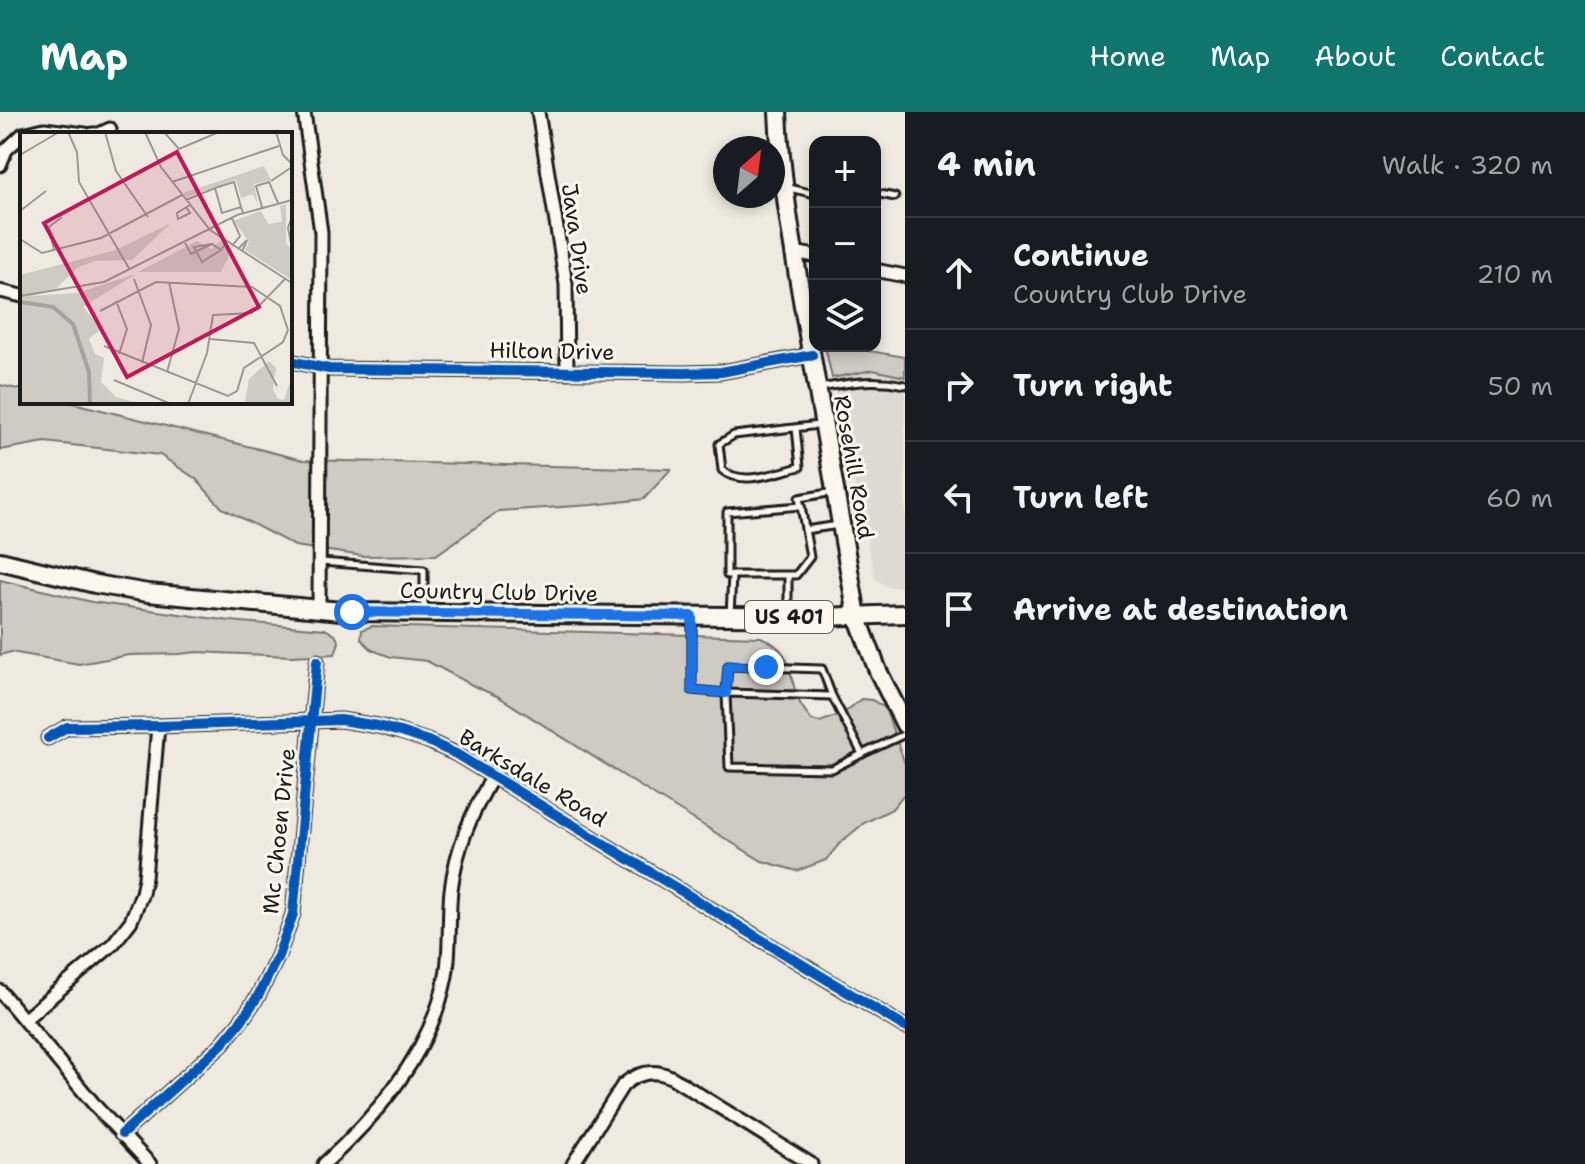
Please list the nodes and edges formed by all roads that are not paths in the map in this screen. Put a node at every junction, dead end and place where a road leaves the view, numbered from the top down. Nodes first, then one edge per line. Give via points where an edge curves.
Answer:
1 (304, 112) edge
2 (538, 112) edge
3 (778, 112) edge
4 (110, 129) dead end
5 (31, 132) edge
6 (69, 132) edge
7 (103, 132) edge
8 (779, 136) edge
9 (20, 137) edge
10 (0, 165) edge
11 (785, 187) edge
12 (809, 193) edge
13 (785, 194) edge
14 (881, 194) edge
15 (895, 197) dead end
16 (794, 252) junction
17 (809, 255) edge
18 (881, 271) edge
19 (905, 276) edge
20 (0, 291) edge
21 (20, 296) edge
22 (812, 355) junction
23 (292, 361) edge
24 (320, 367) junction
25 (567, 372) junction
26 (905, 385) edge
27 (818, 388) junction
28 (824, 424) junction
29 (796, 428) junction
30 (836, 492) junction
31 (801, 506) junction
32 (841, 525) junction
33 (805, 530) junction
34 (0, 561) edge
35 (320, 562) junction
36 (732, 576) junction
37 (788, 576) junction
38 (319, 609) junction
39 (424, 613) junction
40 (905, 614) edge
41 (692, 616) junction
42 (729, 616) junction
43 (857, 616) junction
44 (788, 617) junction
45 (317, 661) dead end
46 (726, 693) junction
47 (832, 696) junction
48 (310, 720) junction
49 (905, 725) edge
50 (158, 726) junction
51 (905, 734) edge
52 (48, 738) dead end
53 (862, 754) junction
54 (493, 776) junction
55 (0, 991) edge
56 (24, 1020) junction
57 (905, 1027) edge
58 (122, 1134) junction
59 (150, 1164) edge
60 (324, 1164) edge
61 (573, 1164) edge
62 (811, 1164) edge

1 - 24 street via 321,232
2 - 25 street, Java Drive via 566,284
3 - 8 main road, Rosehill Road
4 - 7 street
5 - 6 street
9 - 10 street
11 - 12 lane
13 - 16 main road, Rosehill Road
14 - 15 lane
16 - 17 street
16 - 22 main road, Rosehill Road
18 - 19 street
20 - 21 street
22 - 25 street, Hilton Drive via 721,372
22 - 27 main road, Rosehill Road
23 - 24 street, Hilton Drive
24 - 25 street, Hilton Drive
24 - 35 street
26 - 27 lane via 863,380
27 - 28 main road, Rosehill Road
28 - 29 lane
28 - 30 main road, Rosehill Road
29 - 29 lane via 722,441 722,470 735,477 754,477 800,467
30 - 31 lane via 799,498
30 - 32 main road, Rosehill Road
31 - 33 lane
31 - 36 lane via 727,512 727,575
32 - 33 lane
32 - 43 main road, Rosehill Road
33 - 37 lane via 810,557 796,575
34 - 38 main road, Country Club Drive / US 401 via 148,593
35 - 38 street
35 - 39 lane via 424,570
36 - 37 lane
36 - 42 lane
37 - 44 lane
38 - 39 main road, Country Club Drive / US 401
39 - 41 main road, Country Club Drive / US 401
40 - 43 main road, Country Club Drive / US 401
41 - 42 main road, Country Club Drive / US 401
41 - 46 lane via 692,690
42 - 44 main road, Country Club Drive / US 401
43 - 44 main road, Country Club Drive / US 401
43 - 49 main road, Rosehill Road
45 - 48 street, Mc Choen Drive
46 - 47 lane
46 - 47 lane via 728,666 822,669
46 - 53 lane via 729,767 832,769
47 - 53 lane
48 - 50 street, Barksdale Road
48 - 54 street, Barksdale Road via 341,720 400,732 456,754
48 - 58 street, Mc Choen Drive via 293,914 274,966 222,1044
50 - 52 street, Barksdale Road via 67,727
50 - 56 street via 138,907 113,944
51 - 53 lane
54 - 57 street, Barksdale Road
54 - 60 street via 459,849 446,975 429,1028 405,1075
55 - 56 street
56 - 58 street
58 - 59 street
61 - 62 street via 623,1085 635,1076 657,1072

